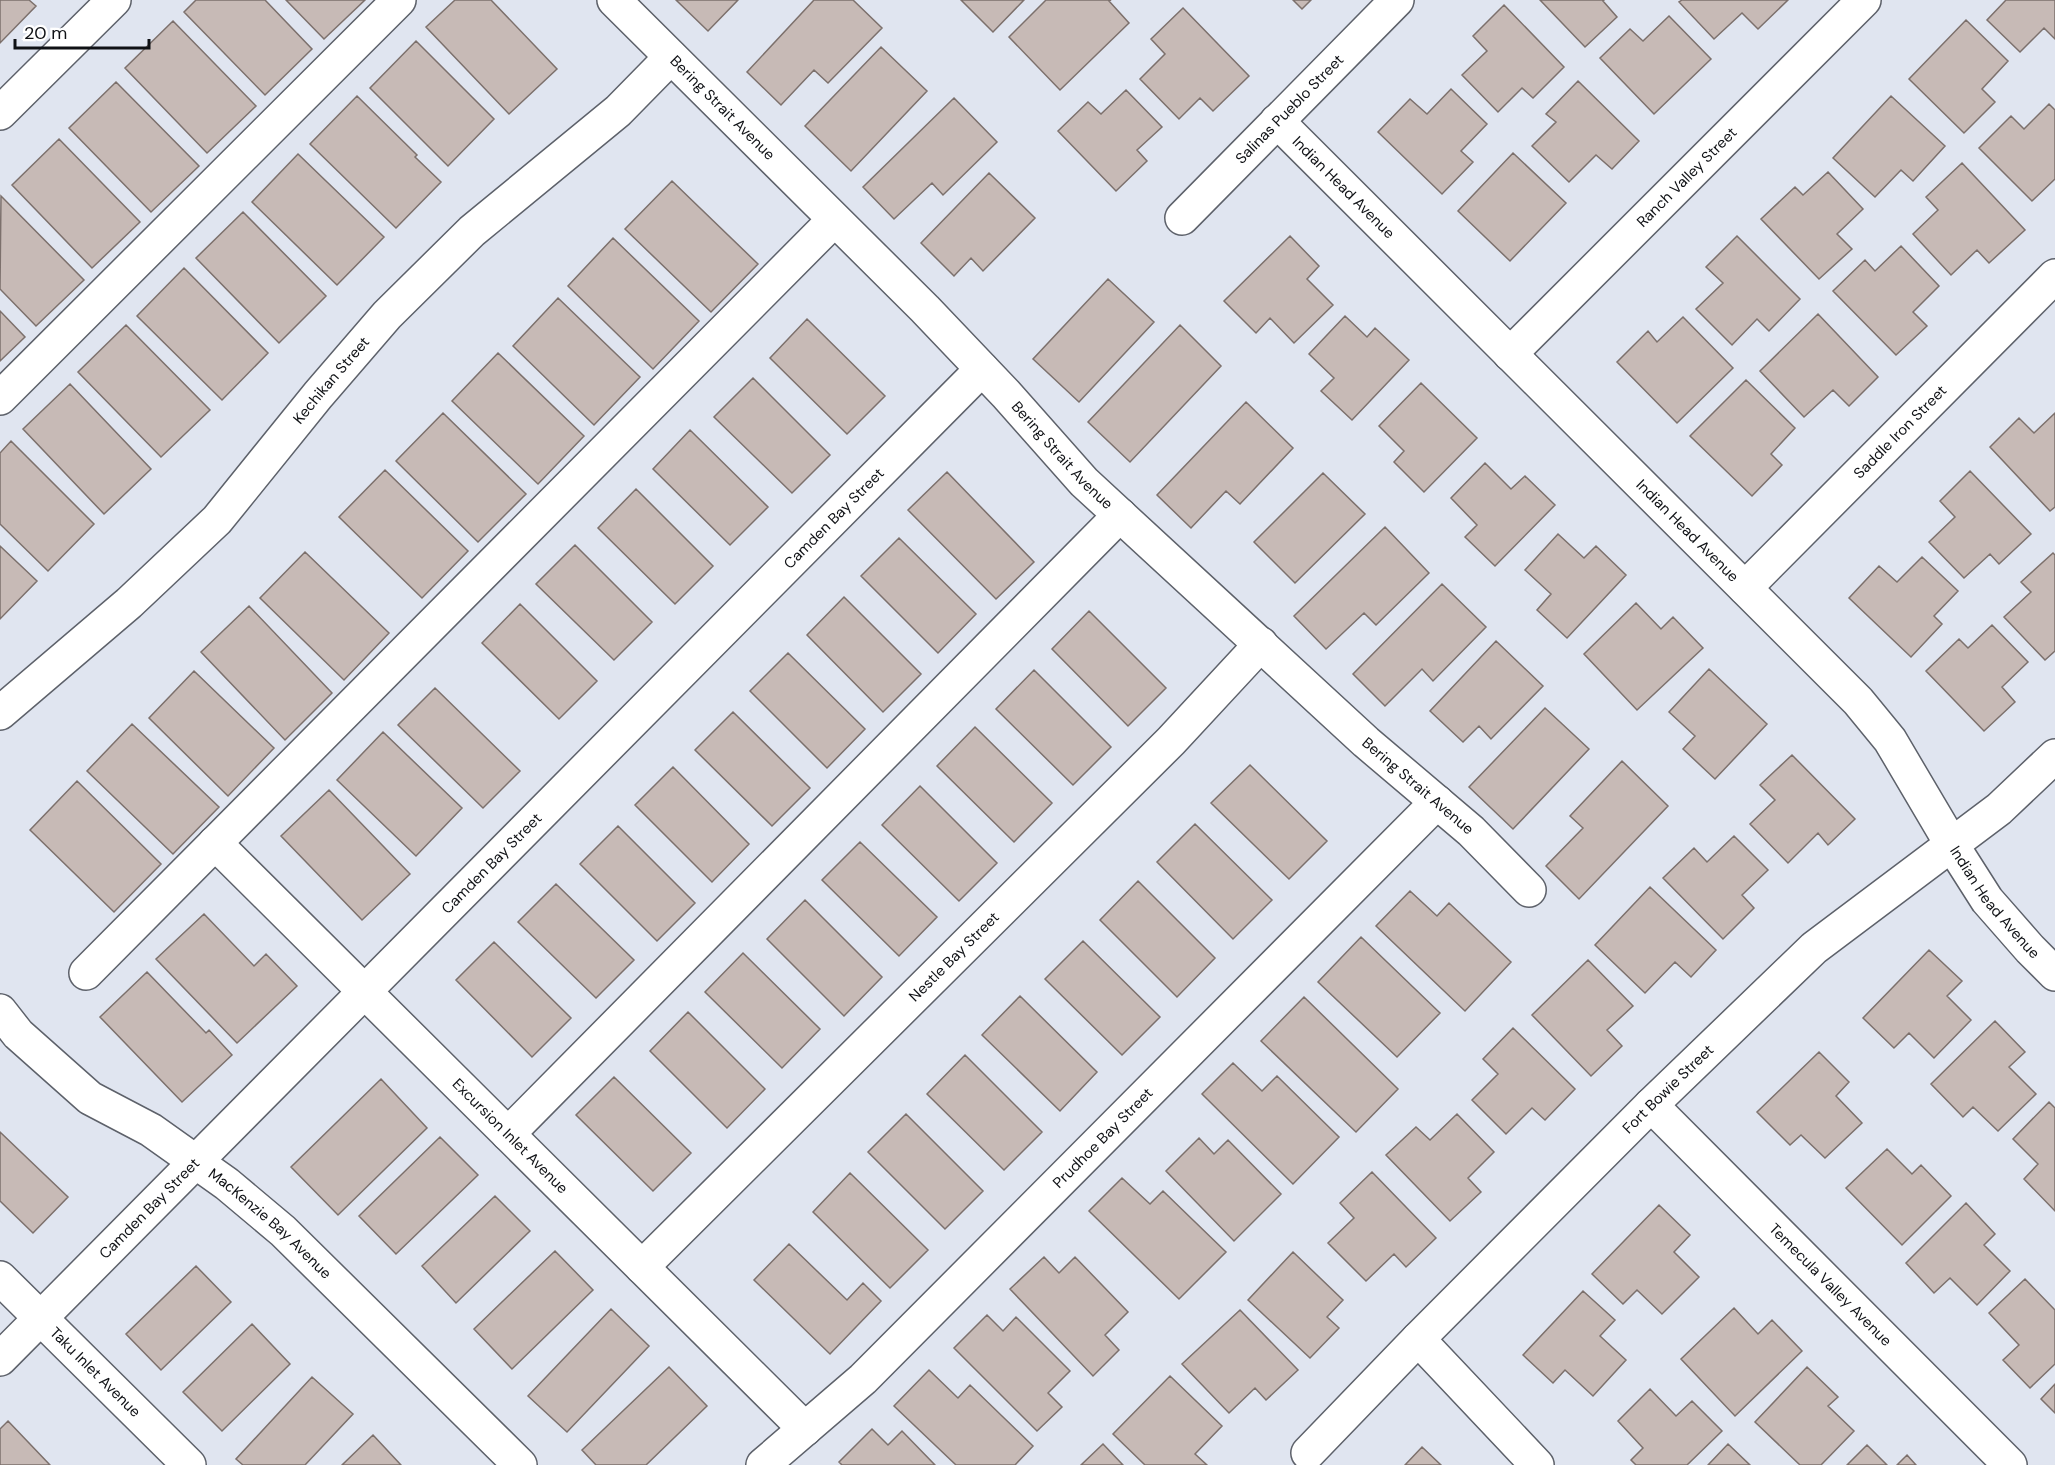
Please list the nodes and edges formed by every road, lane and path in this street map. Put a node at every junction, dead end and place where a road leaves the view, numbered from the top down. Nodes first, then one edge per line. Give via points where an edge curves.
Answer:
1 (114, 0) edge
2 (399, 0) edge
3 (615, 0) edge
4 (1397, 0) edge
5 (1864, 0) edge
6 (671, 57) junction
7 (0, 113) edge
8 (1277, 121) junction
9 (1182, 218) dead end
10 (834, 220) junction
11 (2055, 276) edge
12 (1510, 354) junction
13 (982, 369) junction
14 (0, 398) edge
15 (1120, 515) junction
16 (1745, 588) junction
17 (1261, 644) junction
18 (0, 713) edge
19 (2055, 756) edge
20 (1437, 802) junction
21 (215, 843) junction
22 (1952, 845) junction
23 (1529, 890) dead end
24 (86, 973) dead end
25 (2055, 974) edge
26 (364, 992) junction
27 (0, 1011) edge
28 (1651, 1105) junction
29 (508, 1134) junction
30 (196, 1162) junction
31 (642, 1268) junction
32 (0, 1278) edge
33 (41, 1318) junction
34 (1418, 1339) junction
35 (0, 1359) edge
36 (805, 1429) junction
37 (1308, 1453) dead end
38 (183, 1463) edge
39 (520, 1465) edge
40 (763, 1465) edge
41 (1537, 1465) edge
42 (2010, 1465) edge

1 - 7 street
2 - 14 street
3 - 6 street, Bering Strait Avenue
4 - 8 street, Salinas Pueblo Street
5 - 12 street, Ranch Valley Street
6 - 10 street, Bering Strait Avenue
6 - 18 street, Kechikan Street via 618,111 463,240 387,315 217,520 129,603
8 - 9 street, Salinas Pueblo Street
8 - 12 street, Indian Head Avenue
10 - 13 street, Bering Strait Avenue
10 - 21 street
11 - 16 street, Saddle Iron Street
12 - 16 street, Indian Head Avenue
13 - 15 street, Bering Strait Avenue via 1084,482
13 - 26 street, Camden Bay Street
15 - 17 street, Bering Strait Avenue
15 - 29 street
16 - 22 street, Indian Head Avenue via 1858,701 1890,740
17 - 20 street, Bering Strait Avenue
17 - 31 street, Nestle Bay Street via 1171,741
19 - 22 street, Fort Bowie Street via 1999,809
20 - 23 street, Bering Strait Avenue
20 - 36 street, Prudhoe Bay Street via 863,1379
21 - 24 street
21 - 26 street, Excursion Inlet Avenue
22 - 25 street, Indian Head Avenue via 1987,900
22 - 28 street, Fort Bowie Street via 1814,948
26 - 29 street, Excursion Inlet Avenue
26 - 30 street, Camden Bay Street
27 - 30 street, MacKenzie Bay Avenue via 18,1034 90,1098 151,1130
28 - 34 street, Fort Bowie Street
28 - 42 street, Temecula Valley Avenue
29 - 31 street, Excursion Inlet Avenue
30 - 33 street, Camden Bay Street
30 - 39 street, MacKenzie Bay Avenue via 283,1231
31 - 36 street, Excursion Inlet Avenue
32 - 33 street, Taku Inlet Avenue
33 - 35 street, Camden Bay Street
33 - 38 street, Taku Inlet Avenue
34 - 37 street, Fort Bowie Street
34 - 41 street
36 - 40 street, Prudhoe Bay Street

